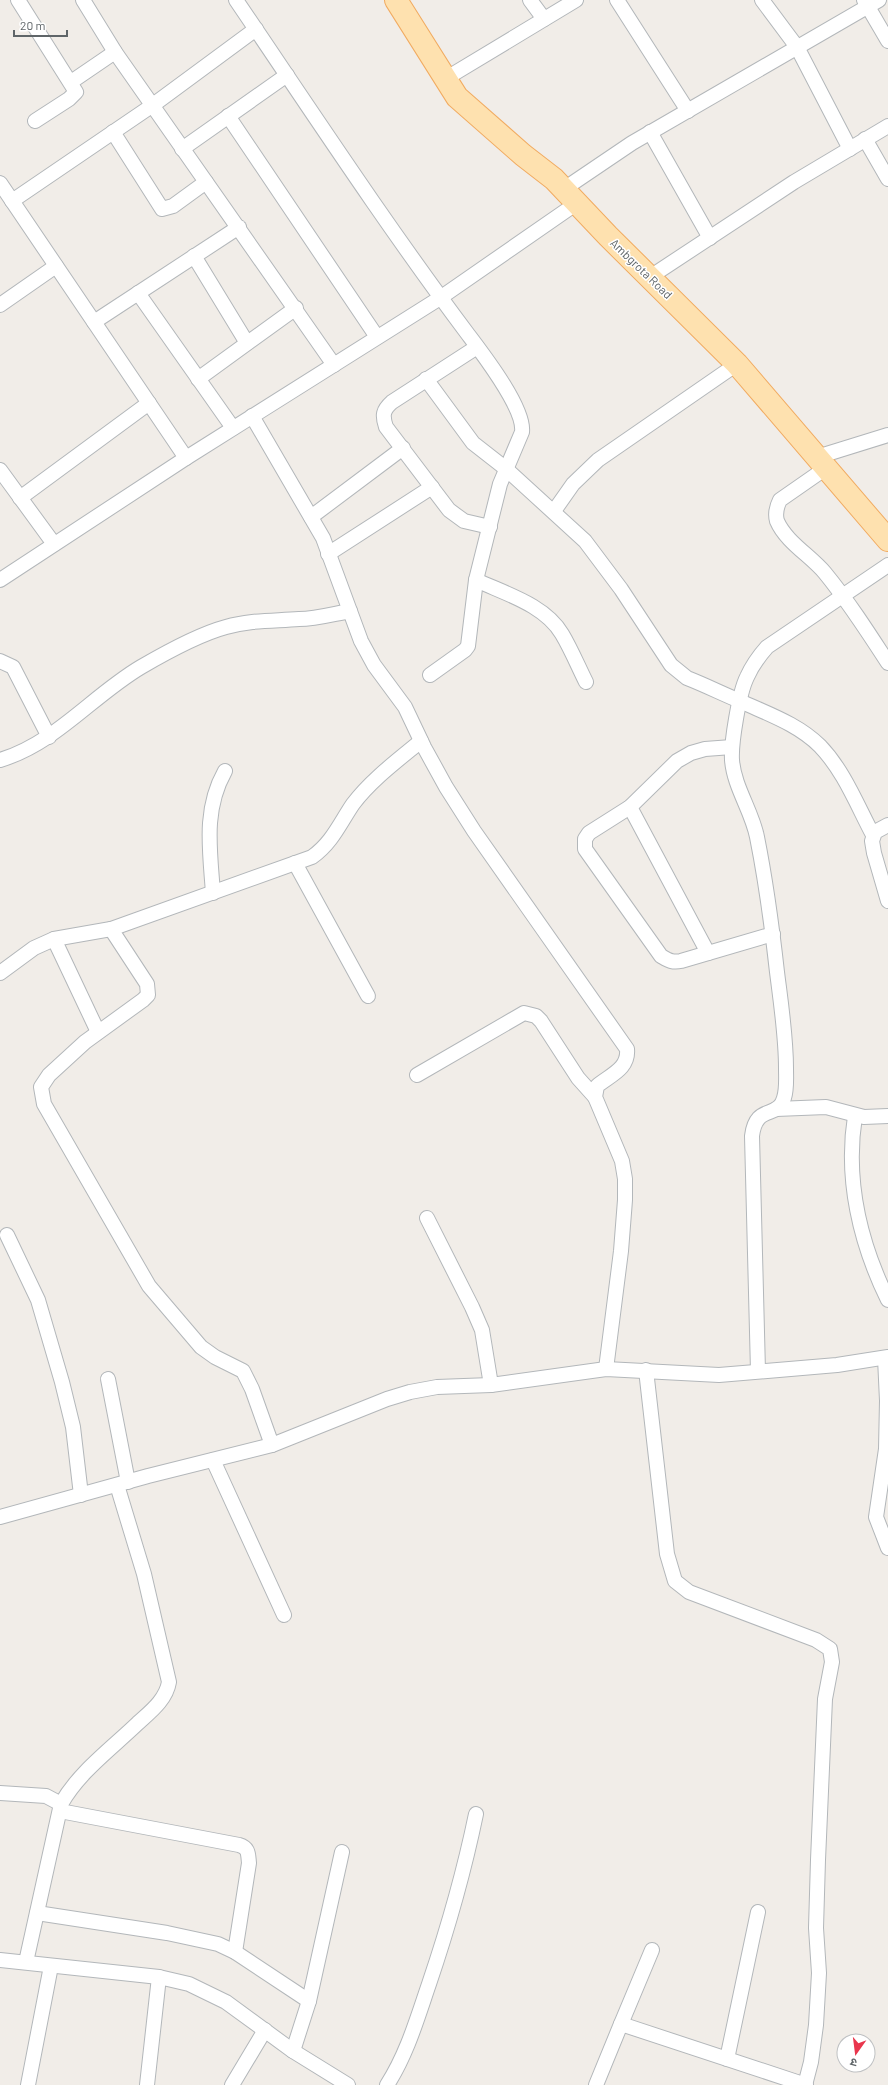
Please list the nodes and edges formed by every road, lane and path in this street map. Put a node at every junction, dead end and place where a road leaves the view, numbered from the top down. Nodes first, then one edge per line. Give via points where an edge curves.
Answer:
1 (18, 0) edge
2 (83, 0) edge
3 (236, 0) edge
4 (396, 0) edge
5 (530, 0) edge
6 (576, 0) edge
7 (617, 0) edge
8 (762, 0) edge
9 (871, 2) edge
10 (544, 19) junction
11 (256, 29) junction
12 (888, 40) edge
13 (797, 47) junction
14 (115, 52) junction
15 (287, 75) junction
16 (445, 79) junction
17 (71, 82) junction
18 (153, 104) junction
19 (688, 111) junction
20 (228, 116) junction
21 (35, 121) dead end
22 (888, 126) edge
23 (113, 132) junction
24 (650, 132) junction
25 (865, 140) junction
26 (182, 149) junction
27 (850, 149) junction
28 (888, 179) edge
29 (206, 182) junction
30 (0, 183) edge
31 (571, 196) junction
32 (12, 201) junction
33 (238, 227) junction
34 (710, 238) junction
35 (194, 256) junction
36 (56, 266) junction
37 (650, 277) junction
38 (138, 293) junction
39 (440, 298) junction
40 (0, 306) edge
41 (296, 308) junction
42 (94, 322) junction
43 (377, 337) junction
44 (247, 343) junction
45 (477, 347) junction
46 (737, 364) junction
47 (334, 365) junction
48 (198, 379) junction
49 (426, 379) junction
50 (149, 403) junction
51 (252, 416) junction
52 (233, 428) junction
53 (888, 435) edge
54 (403, 448) junction
55 (186, 458) junction
56 (822, 463) junction
57 (505, 468) junction
58 (0, 470) edge
59 (432, 487) junction
60 (20, 498) junction
61 (554, 511) junction
62 (311, 517) junction
63 (490, 527) junction
64 (888, 539) edge
65 (54, 544) junction
66 (328, 554) junction
67 (888, 565) edge
68 (2, 575) edge
69 (476, 580) junction
70 (843, 595) junction
71 (350, 611) junction
72 (0, 661) edge
73 (888, 663) edge
74 (430, 675) dead end
75 (586, 682) dead end
76 (741, 702) junction
77 (49, 737) junction
78 (421, 741) junction
79 (732, 747) junction
80 (0, 760) edge
81 (225, 771) dead end
82 (630, 807) junction
83 (888, 825) edge
84 (873, 835) junction
85 (295, 863) junction
86 (213, 893) junction
87 (888, 901) edge
88 (111, 929) junction
89 (773, 934) junction
90 (54, 939) junction
91 (708, 953) junction
92 (0, 973) edge
93 (368, 996) dead end
94 (98, 1032) junction
95 (417, 1075) dead end
96 (595, 1096) junction
97 (776, 1109) junction
98 (855, 1116) junction
99 (888, 1116) edge
100 (427, 1218) dead end
101 (7, 1235) dead end
102 (888, 1300) edge
103 (886, 1358) edge
104 (606, 1369) junction
105 (646, 1370) junction
106 (758, 1371) junction
107 (108, 1379) dead end
108 (491, 1385) junction
109 (272, 1445) junction
110 (213, 1460) junction
111 (122, 1483) junction
112 (81, 1495) junction
113 (0, 1517) edge
114 (888, 1548) edge
115 (284, 1615) dead end
116 (0, 1793) edge
117 (60, 1808) junction
118 (476, 1814) dead end
119 (342, 1852) dead end
120 (758, 1912) dead end
121 (37, 1913) junction
122 (652, 1950) dead end
123 (235, 1952) junction
124 (0, 1960) edge
125 (26, 1962) junction
126 (50, 1966) junction
127 (159, 1977) junction
128 (308, 2002) junction
129 (621, 2024) junction
130 (265, 2030) junction
131 (293, 2051) junction
132 (727, 2059) junction
133 (393, 2074) edge
134 (28, 2085) edge
135 (147, 2085) edge
136 (232, 2085) edge
137 (348, 2085) edge
138 (596, 2085) edge
139 (805, 2085) edge

1 - 17 street
2 - 14 street
3 - 11 street
4 - 16 main road, Ambgrota Road
5 - 10 street
6 - 10 street
7 - 19 street
8 - 13 street
9 - 12 street
9 - 13 street
10 - 16 street
11 - 15 street
11 - 18 street
13 - 19 street
13 - 27 street
14 - 17 street
14 - 18 street
15 - 20 street
15 - 39 street via 341,158
16 - 31 main road, Ambgrota Road via 462,102
17 - 21 street via 75,95
18 - 23 street
18 - 26 street
19 - 24 street
20 - 26 street
20 - 43 street
22 - 25 street
23 - 29 street via 162,208 173,206
23 - 32 street
24 - 31 street
24 - 34 street
25 - 27 street
25 - 28 street
26 - 29 street
27 - 34 street via 794,182
29 - 33 street
30 - 32 street
31 - 37 main road, Ambgrota Road
31 - 39 street
32 - 36 street
33 - 35 street
33 - 41 street
34 - 37 street
35 - 38 street
35 - 44 street
36 - 40 street
36 - 42 street
37 - 46 main road, Ambgrota Road
38 - 42 street
38 - 48 street
39 - 43 street
39 - 45 street
41 - 44 street
41 - 47 street
42 - 50 street
43 - 47 street
44 - 48 street
45 - 49 street
45 - 57 street via 507,391 523,424
46 - 56 main road, Ambgrota Road
46 - 61 street via 598,460 573,484
47 - 51 street
48 - 52 street
49 - 54 street via 392,402 383,414 386,427
49 - 57 street via 473,443
50 - 55 street
50 - 60 street
51 - 52 street
51 - 62 street
52 - 55 street
53 - 56 street
54 - 59 street
54 - 62 street
55 - 65 street
56 - 64 main road, Ambgrota Road
56 - 70 street via 780,500 776,514 789,538 824,571
57 - 61 street
57 - 63 street
58 - 60 street
59 - 63 street via 449,510 458,517
59 - 66 street
60 - 65 street
61 - 76 street via 586,541 601,560 671,665 687,678
62 - 66 street via 323,538
63 - 69 street
65 - 68 street
66 - 71 street
67 - 70 street
69 - 74 street via 468,646
69 - 75 street via 544,614 562,633
70 - 73 street
70 - 76 street via 767,647 746,679
71 - 77 street via 299,620 259,621 226,627 205,635 142,666 110,687
71 - 78 street via 361,641 374,665 405,707
72 - 77 street via 12,667
76 - 79 street
76 - 84 street via 790,724 819,746 848,786
77 - 80 street
78 - 85 street via 389,768 354,804 323,848
78 - 96 street via 446,788 474,831 627,1048 626,1061 617,1072 597,1086
79 - 82 street via 705,749 677,761
79 - 89 street via 735,778 748,806 757,835
81 - 86 street via 216,787 210,812
82 - 91 street
82 - 91 street via 589,833 584,844 588,855 661,956 675,962
83 - 84 street
84 - 87 street via 874,853
85 - 86 street
85 - 93 street
86 - 88 street
88 - 90 street
88 - 94 street via 149,990 144,1000
89 - 91 street
89 - 97 street via 786,1067 784,1099
90 - 92 street via 34,948
90 - 94 street
94 - 109 street via 43,1082 41,1087 44,1104 149,1286 201,1347 243,1371
95 - 96 street via 524,1013 536,1016 542,1021 578,1078
96 - 104 street via 622,1160 625,1179 621,1251
97 - 98 street via 826,1107
97 - 106 street via 762,1114 754,1122 752,1136
98 - 99 street
98 - 102 street via 852,1164 861,1229 878,1280
100 - 108 street via 482,1330
101 - 112 street via 38,1300 62,1382 72,1426
103 - 106 street via 837,1365
103 - 114 street via 886,1449 876,1517
104 - 105 street
104 - 108 street
105 - 106 street via 719,1375
105 - 139 street via 667,1554 675,1581 689,1592 816,1640 830,1649 832,1656 825,1699 818,1860 816,1928 819,1973 816,2025
107 - 111 street
108 - 109 street via 410,1392
109 - 110 street
110 - 111 street
110 - 115 street
111 - 112 street
111 - 117 street via 169,1682 168,1690 152,1710 69,1790
112 - 113 street
116 - 117 street via 46,1796
117 - 121 street
117 - 123 street via 246,1848 249,1863
118 - 133 street via 451,1918 415,2027
119 - 128 street
120 - 132 street
121 - 123 street via 168,1933 218,1944
121 - 125 street
122 - 129 street
123 - 128 street
124 - 125 street
125 - 126 street
126 - 127 street
126 - 134 street
127 - 130 street via 189,1984 208,1992
127 - 135 street
128 - 131 street
129 - 132 street
129 - 138 street
130 - 131 street
130 - 136 street
131 - 137 street
132 - 139 street

